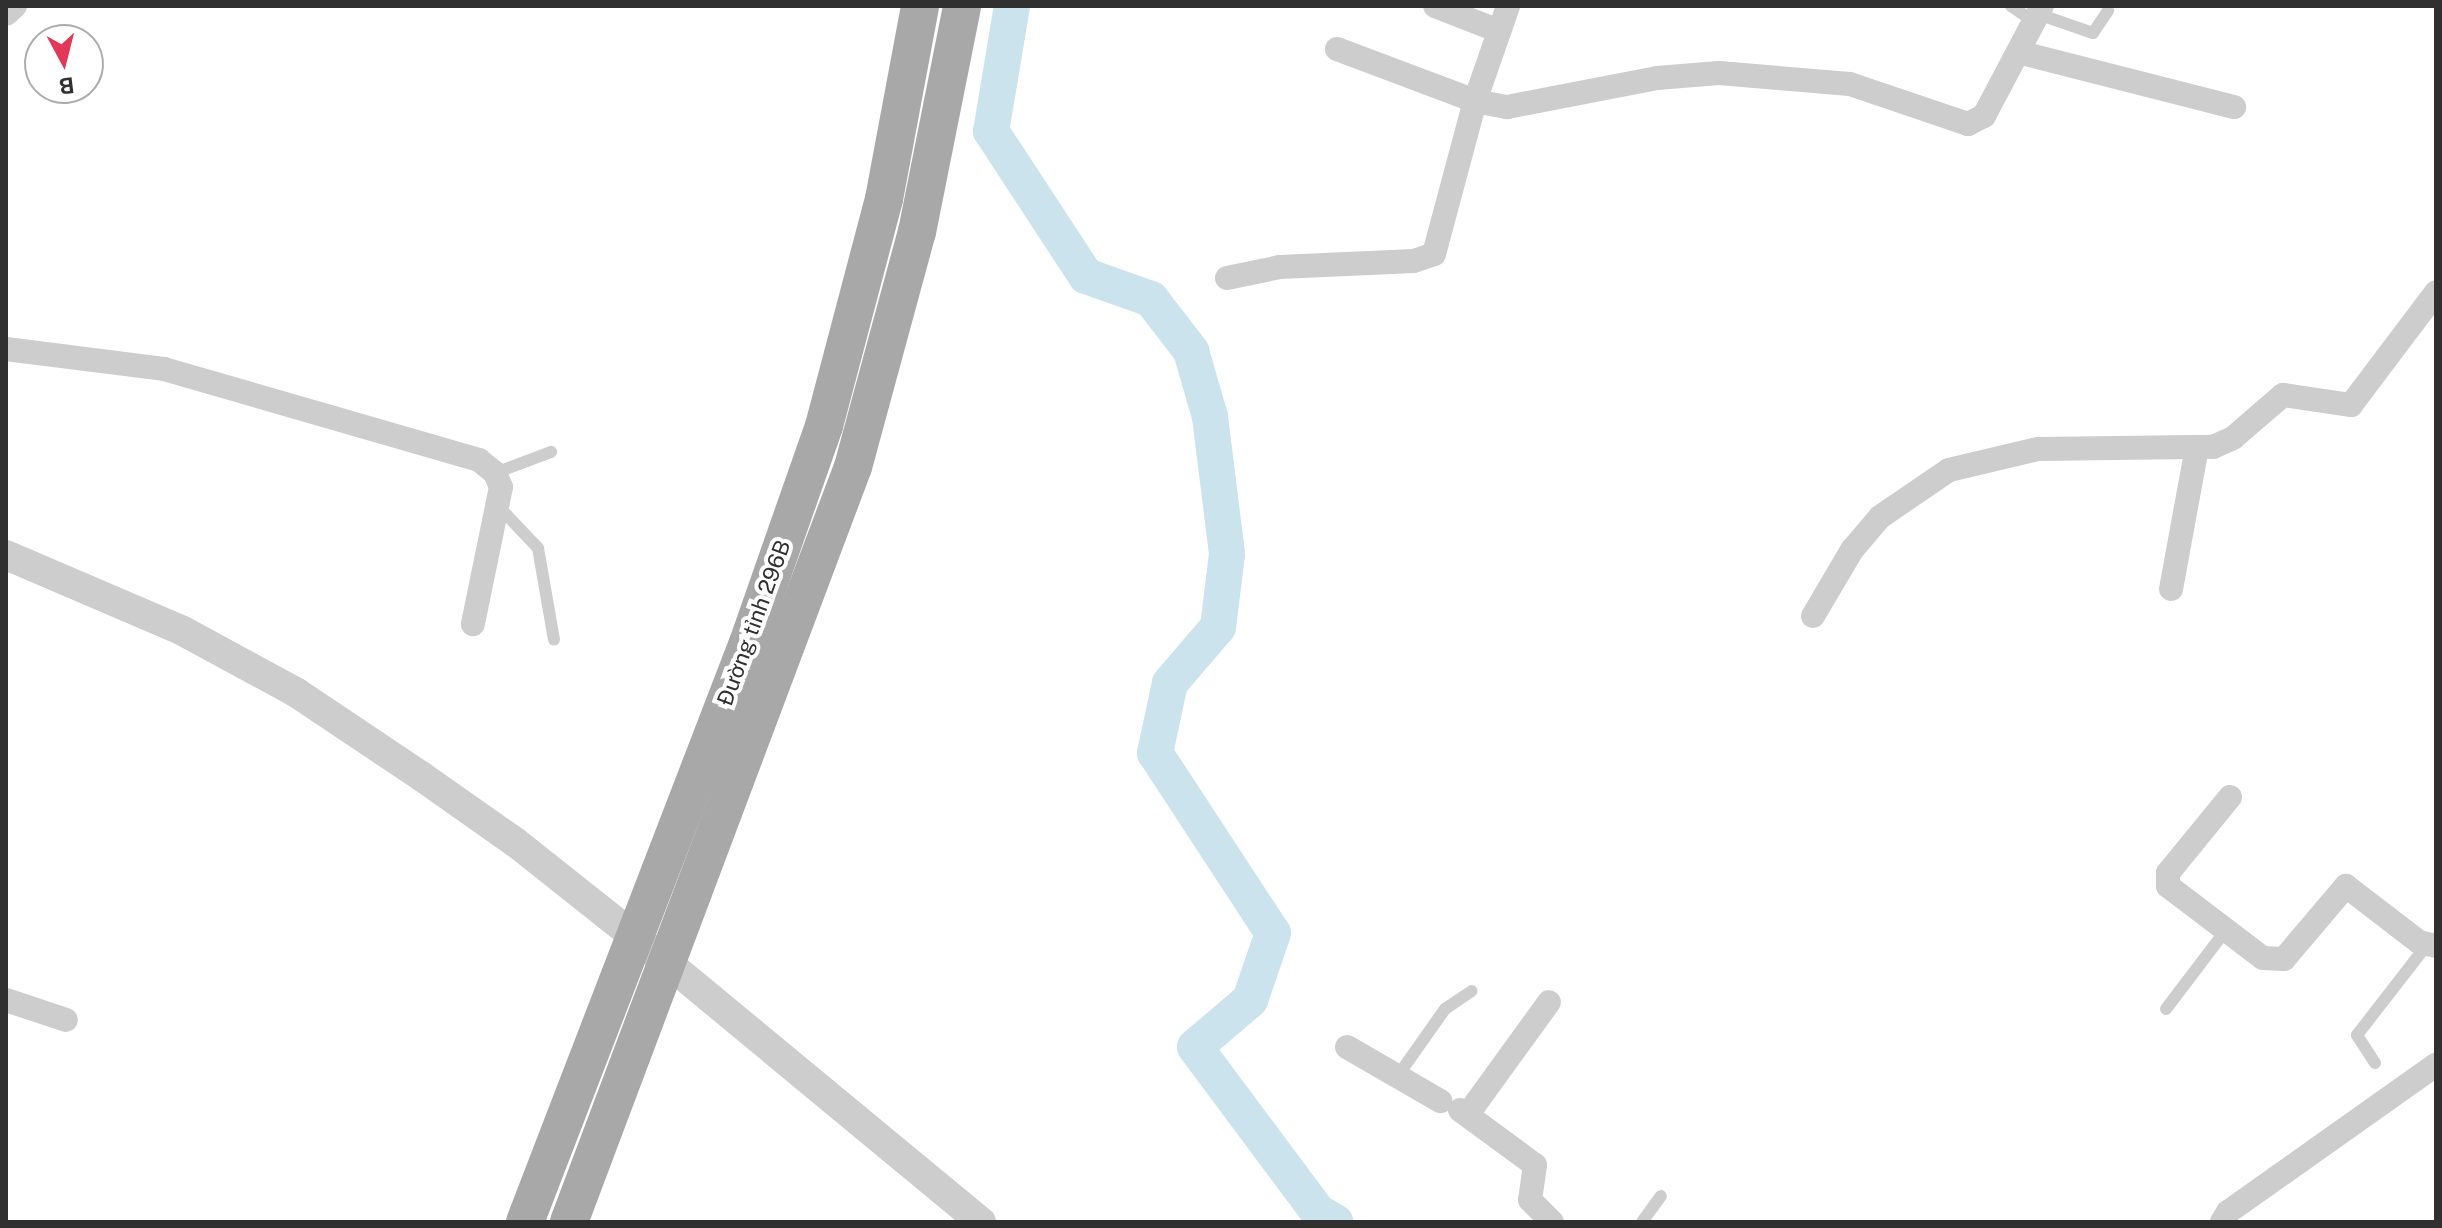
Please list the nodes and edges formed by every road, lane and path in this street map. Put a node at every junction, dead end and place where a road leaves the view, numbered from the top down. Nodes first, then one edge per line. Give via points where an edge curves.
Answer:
1 (15, 6) edge
2 (920, 6) edge
3 (962, 6) edge
4 (1435, 6) edge
5 (1508, 6) edge
6 (2011, 6) edge
7 (2108, 11) dead end
8 (6, 14) edge
9 (2038, 14) edge
10 (1499, 31) junction
11 (1337, 49) dead end
12 (2022, 53) junction
13 (1475, 101) junction
14 (2234, 107) dead end
15 (1227, 278) dead end
16 (2436, 292) edge
17 (6, 349) edge
18 (2197, 448) junction
19 (551, 452) dead end
20 (495, 473) junction
21 (500, 508) junction
22 (6, 555) edge
23 (2171, 589) dead end
24 (1813, 616) dead end
25 (473, 624) dead end
26 (554, 640) dead end
27 (2230, 797) dead end
28 (2226, 930) junction
29 (633, 937) junction
30 (2431, 946) edge
31 (669, 964) junction
32 (1472, 991) dead end
33 (6, 1000) edge
34 (1549, 1002) dead end
35 (2166, 1009) dead end
36 (66, 1020) dead end
37 (1347, 1047) dead end
38 (2375, 1063) dead end
39 (2436, 1065) edge
40 (1397, 1077) junction
41 (1456, 1108) junction
42 (1661, 1196) dead end
43 (525, 1222) edge
44 (569, 1222) edge
45 (981, 1222) edge
46 (1552, 1222) edge
47 (1642, 1222) edge
48 (2222, 1222) edge

1 - 8 street
2 - 29 main road, Đường tỉnh 296B via 877,228 824,426 748,643
3 - 31 main road, Đường tỉnh 296B via 917,232 853,467
4 - 10 street
5 - 10 street
6 - 9 lane
7 - 9 lane via 2093,33
9 - 12 street
10 - 13 street
11 - 13 street
12 - 13 street via 1984,116 1968,124 1850,84 1756,74 1657,78 1528,106
12 - 14 street
13 - 15 street via 1434,254 1426,259 1280,267
16 - 18 street via 2351,405 2283,395 2233,438
17 - 20 street via 123,363 228,385 479,460
18 - 23 street
18 - 24 street via 2038,449 1949,470 1880,517 1852,550
19 - 20 lane
20 - 21 street
21 - 25 street
21 - 26 lane via 538,548
22 - 29 street via 183,631 297,693 515,842
27 - 28 street via 2168,873 2168,886
28 - 30 street via 2263,958 2284,959 2346,886
28 - 35 lane
29 - 31 street
29 - 43 main road, Đường tỉnh 296B
30 - 38 lane via 2357,1035
31 - 44 main road, Đường tỉnh 296B
31 - 45 street
32 - 40 lane via 1445,1009
33 - 36 street
34 - 41 street
37 - 40 street
39 - 48 street via 2228,1212
40 - 41 street
41 - 46 street via 1535,1165 1530,1200
42 - 47 lane

